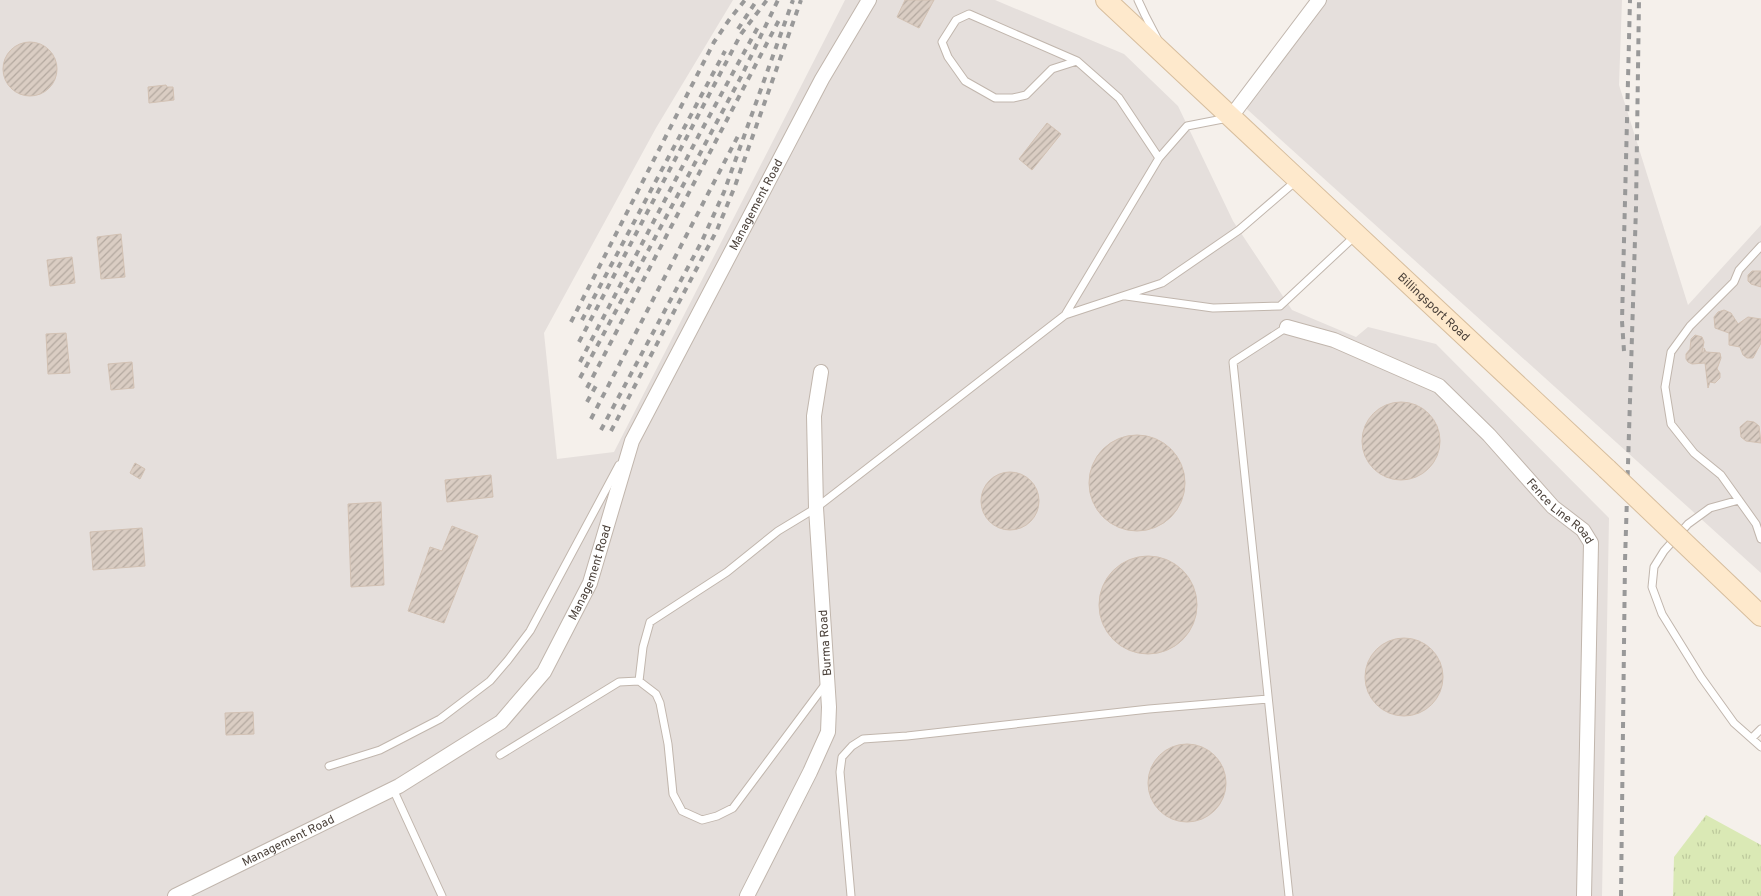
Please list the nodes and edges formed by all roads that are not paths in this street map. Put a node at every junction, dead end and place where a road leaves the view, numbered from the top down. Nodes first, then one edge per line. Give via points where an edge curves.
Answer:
1 (869, 0) edge
2 (1106, 0) edge
3 (1138, 0) edge
4 (1319, 0) edge
5 (1170, 60) junction
6 (1077, 61) junction
7 (1230, 118) junction
8 (1159, 158) junction
9 (1297, 180) junction
10 (1357, 234) junction
11 (1761, 246) edge
12 (1123, 296) junction
13 (1065, 315) junction
14 (1287, 327) joint
15 (821, 372) dead end
16 (632, 441) junction
17 (1739, 500) junction
18 (816, 508) junction
19 (1761, 539) edge
20 (1761, 616) edge
21 (639, 681) junction
22 (827, 682) junction
23 (1268, 699) junction
24 (1761, 729) edge
25 (1752, 738) junction
26 (1761, 747) edge
27 (500, 755) dead end
28 (329, 766) dead end
29 (393, 789) junction
30 (175, 896) edge
31 (442, 896) edge
32 (747, 896) edge
33 (850, 896) edge
34 (1289, 896) edge
35 (1584, 896) edge

1 - 16 street, Management Road via 822,79
2 - 5 street, Billingsport Road
3 - 5 lane
4 - 7 street
5 - 7 street, Billingsport Road
6 - 6 lane via 969,14 956,20 942,42 965,81 995,98 1026,95 1052,69
6 - 8 lane via 1120,98
7 - 8 lane via 1187,126
7 - 9 street, Billingsport Road
8 - 13 lane
9 - 10 street, Billingsport Road
9 - 12 lane via 1239,230 1162,283
10 - 12 lane via 1280,306 1213,308
10 - 20 street, Billingsport Road, bridge
11 - 17 lane via 1739,270 1734,282 1690,326 1671,352 1665,387 1671,424 1694,453 1721,475
12 - 13 lane
13 - 18 lane
14 - 23 lane via 1233,362
14 - 35 street, Fence Line Road via 1334,340 1439,386 1553,508 1583,530 1590,543
15 - 18 street, Burma Road via 814,416
16 - 28 lane via 530,631 490,681 440,719 380,750
16 - 29 street, Management Road via 590,583 544,672 501,722
17 - 19 lane via 1756,524
17 - 25 lane via 1710,508 1688,524 1654,567 1652,587 1662,614 1701,677 1734,723
18 - 21 lane via 778,531 726,572 650,622 642,647
18 - 22 street, Burma Road
21 - 22 lane via 656,694 660,703 668,744 672,794 682,811 702,820 732,808
21 - 27 lane via 619,682
22 - 32 street, Burma Road via 828,732
23 - 33 lane via 863,739 842,758 840,772
23 - 34 lane
24 - 25 lane
25 - 26 lane
29 - 30 street, Management Road
29 - 31 lane

